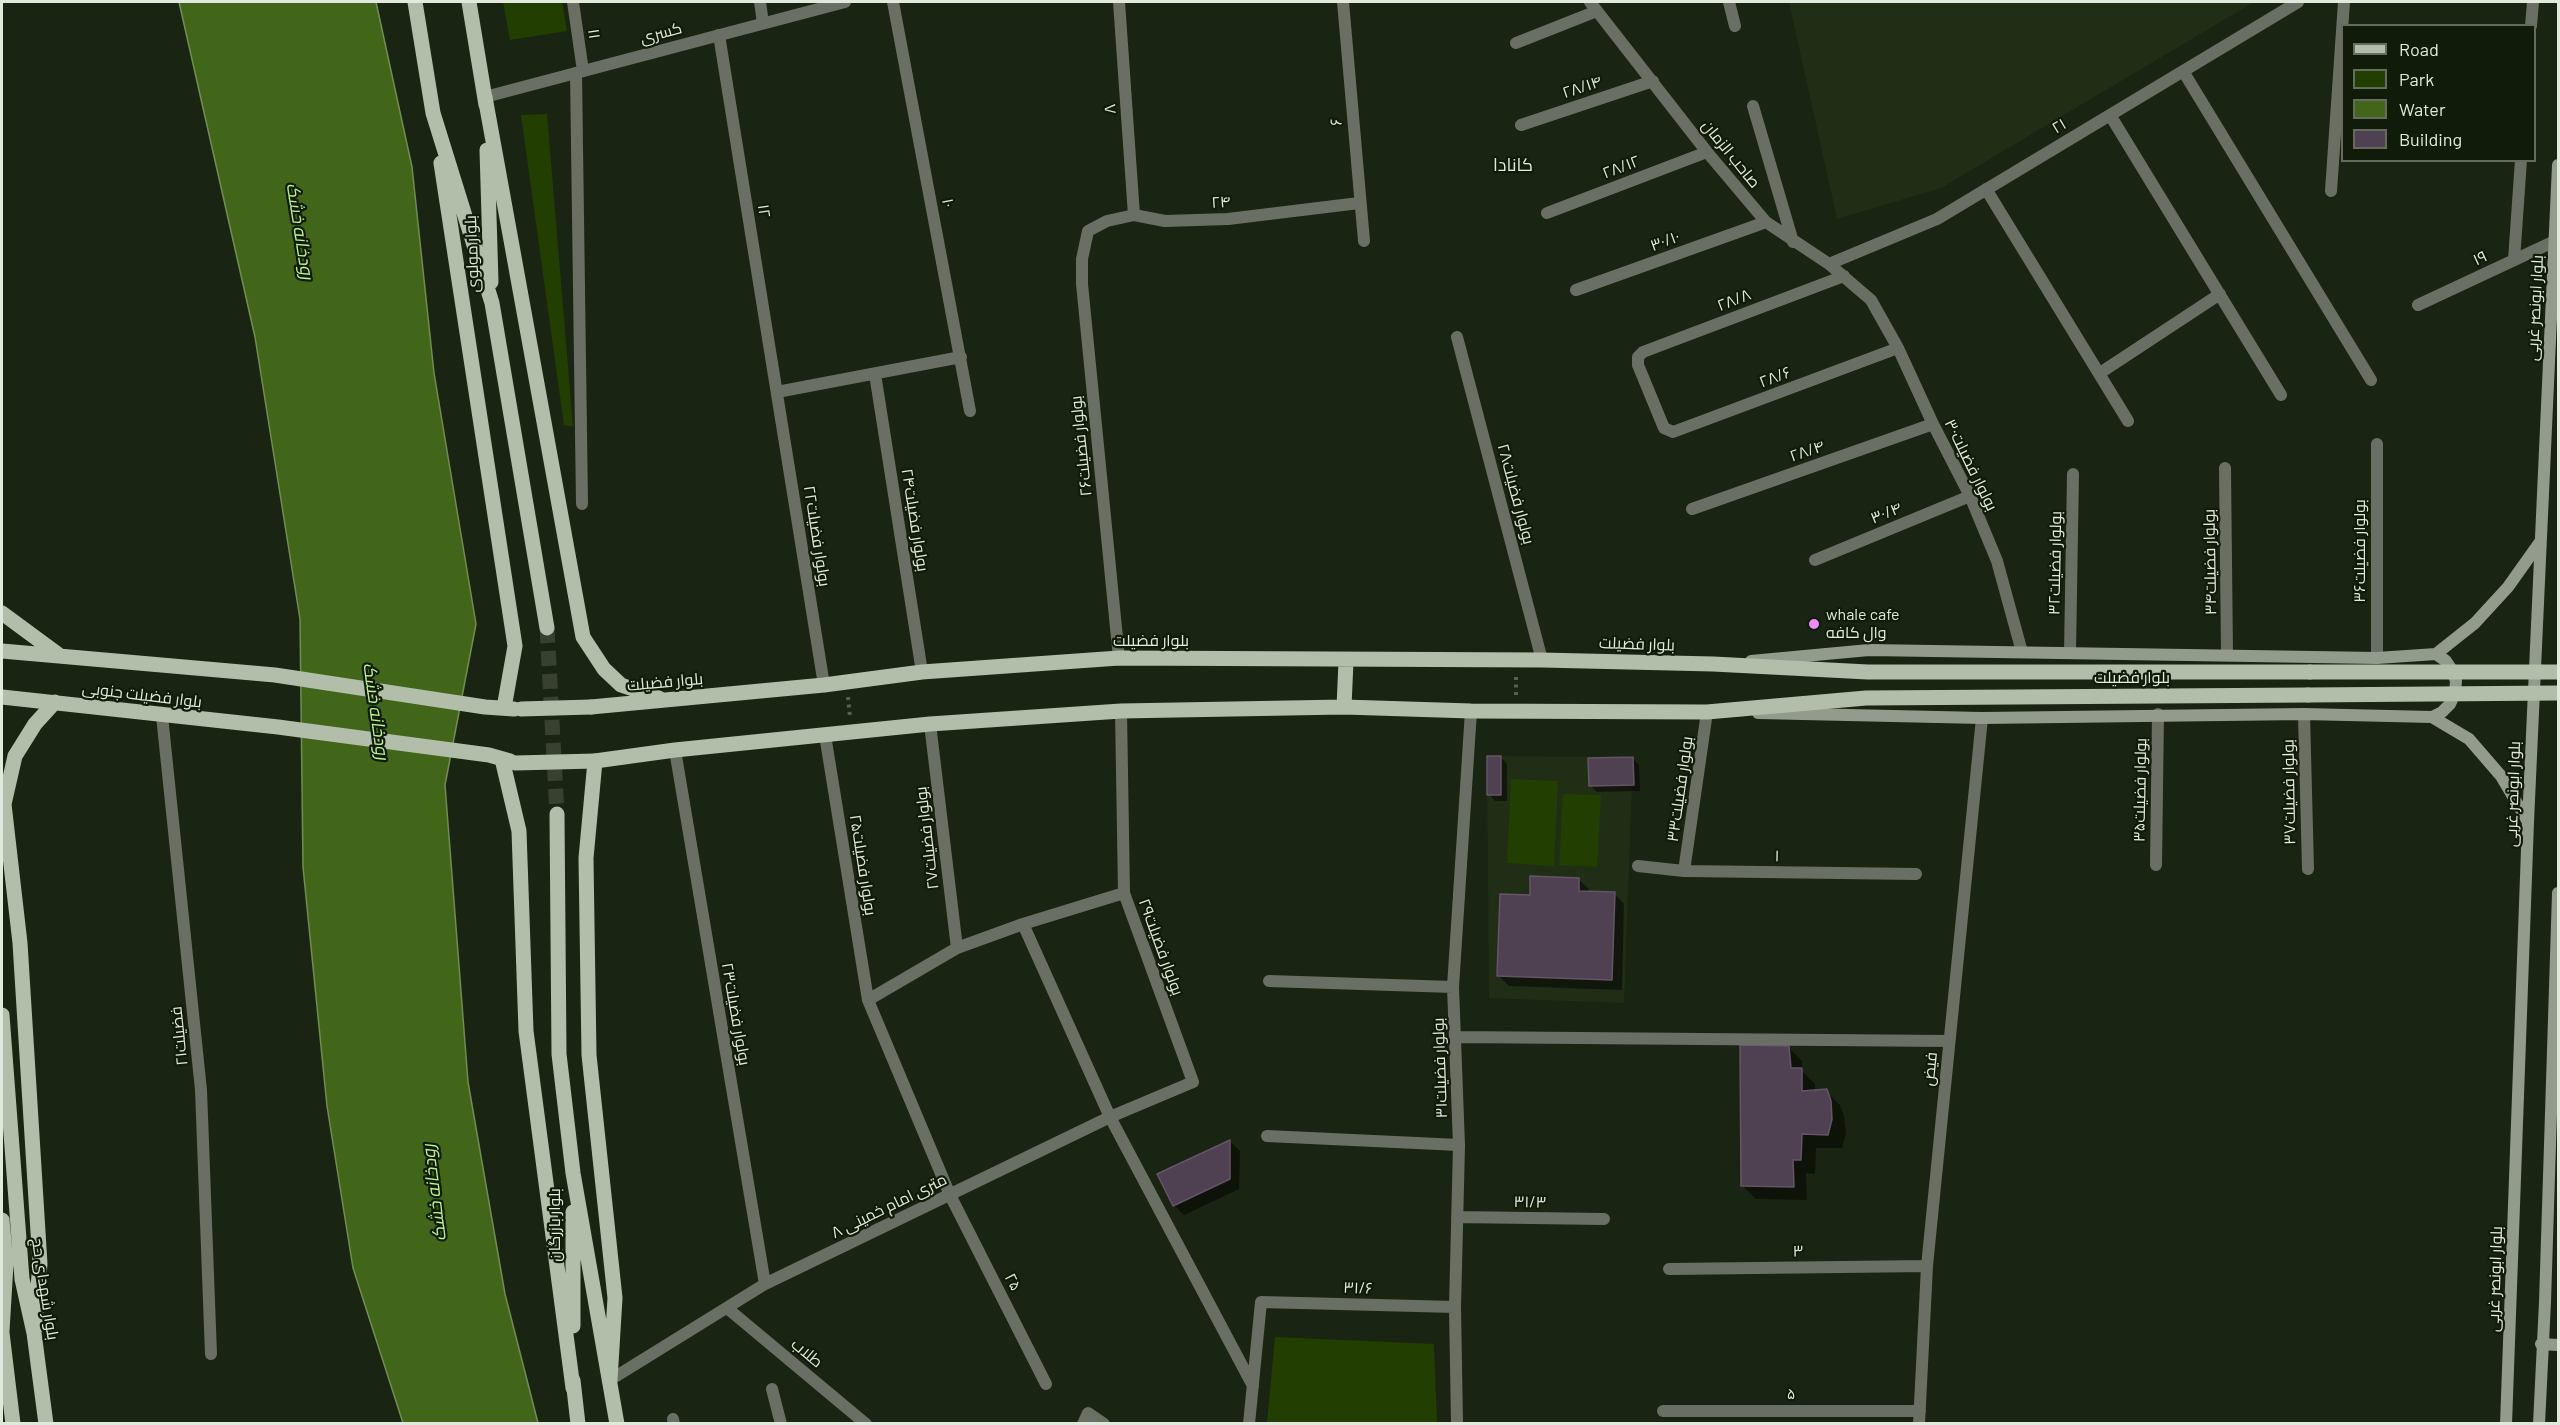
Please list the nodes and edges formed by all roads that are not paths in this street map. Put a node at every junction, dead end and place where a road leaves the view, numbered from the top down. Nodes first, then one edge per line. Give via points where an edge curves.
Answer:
1 (415, 2) edge
2 (469, 2) edge
3 (573, 2) edge
4 (760, 2) edge
5 (845, 2) edge
6 (893, 2) edge
7 (1119, 2) edge
8 (1343, 2) edge
9 (1729, 2) edge
10 (2298, 2) edge
11 (2344, 2) edge
12 (2533, 2) edge
13 (1594, 6) edge
14 (763, 23) junction
15 (2342, 24) edge
16 (2531, 24) edge
17 (1735, 26) dead end
18 (719, 35) junction
19 (1516, 43) dead end
20 (2341, 46) edge
21 (2183, 70) junction
22 (579, 72) junction
23 (1653, 81) junction
24 (485, 97) junction
25 (1753, 106) dead end
26 (434, 112) junction
27 (2110, 115) junction
28 (1521, 125) dead end
29 (1707, 152) junction
30 (2522, 162) edge
31 (2559, 165) edge
32 (1986, 189) junction
33 (2331, 191) dead end
34 (1359, 203) junction
35 (1547, 213) dead end
36 (1134, 215) junction
37 (1766, 222) junction
38 (1088, 231) joint
39 (1364, 241) dead end
40 (2555, 241) junction
41 (1793, 242) junction
42 (2514, 260) junction
43 (1828, 264) junction
44 (1844, 276) junction
45 (1576, 290) dead end
46 (2220, 294) junction
47 (1871, 300) joint
48 (492, 303) junction
49 (2418, 305) dead end
50 (1457, 338) dead end
51 (1898, 348) junction
52 (961, 357) junction
53 (2100, 373) junction
54 (875, 374) junction
55 (2371, 380) dead end
56 (777, 392) junction
57 (2281, 395) dead end
58 (970, 411) dead end
59 (2127, 421) dead end
60 (1933, 424) junction
61 (1664, 429) joint
62 (2377, 444) dead end
63 (2225, 468) dead end
64 (2073, 474) dead end
65 (1970, 496) junction
66 (582, 504) dead end
67 (1692, 509) dead end
68 (2541, 541) junction
69 (1815, 560) dead end
70 (2, 612) edge
71 (548, 628) tunnel mouth
72 (2, 651) edge
73 (2022, 652) junction
74 (2070, 652) junction
75 (2436, 654) junction
76 (61, 656) junction
77 (2227, 656) junction
78 (1119, 658) junction
79 (2377, 658) junction
80 (1542, 660) junction
81 (1346, 661) junction
82 (1713, 664) junction
83 (922, 672) junction
84 (2559, 672) edge
85 (824, 685) junction
86 (2559, 693) edge
87 (2, 697) edge
88 (665, 700) junction
89 (55, 702) junction
90 (484, 707) joint
91 (1344, 707) junction
92 (504, 708) junction
93 (1121, 711) junction
94 (1470, 711) junction
95 (1707, 712) junction
96 (2158, 714) junction
97 (2304, 714) junction
98 (162, 716) junction
99 (2432, 717) junction
100 (1982, 718) junction
101 (930, 724) junction
102 (825, 735) junction
103 (675, 750) junction
104 (502, 759) junction
105 (595, 760) junction
106 (556, 814) tunnel mouth
107 (2528, 822) junction
108 (2156, 865) dead end
109 (1638, 866) dead end
110 (2308, 869) dead end
111 (1684, 871) junction
112 (1916, 874) dead end
113 (1124, 893) junction
114 (2559, 893) edge
115 (1023, 924) junction
116 (957, 948) junction
117 (1269, 981) dead end
118 (1453, 987) junction
119 (868, 1000) junction
120 (2, 1015) edge
121 (2556, 1018) edge
122 (1455, 1037) junction
123 (1949, 1041) junction
124 (1193, 1082) joint
125 (1110, 1117) junction
126 (1267, 1136) dead end
127 (1459, 1145) junction
128 (573, 1173) junction
129 (950, 1195) junction
130 (1457, 1217) junction
131 (1604, 1219) dead end
132 (2, 1220) edge
133 (1926, 1266) junction
134 (1669, 1269) dead end
135 (765, 1284) junction
136 (727, 1308) junction
137 (1455, 1308) junction
138 (2, 1332) edge
139 (34, 1333) junction
140 (2541, 1344) junction
141 (2559, 1345) edge
142 (211, 1354) dead end
143 (610, 1380) junction
144 (1046, 1384) dead end
145 (1253, 1386) junction
146 (573, 1388) junction
147 (772, 1389) dead end
148 (1663, 1411) dead end
149 (1919, 1417) edge
150 (13, 1424) edge
151 (46, 1424) edge
152 (578, 1424) edge
153 (617, 1424) edge
154 (782, 1424) edge
155 (866, 1424) edge
156 (1083, 1424) edge
157 (1104, 1424) edge
158 (1249, 1424) edge
159 (1457, 1424) edge
160 (2506, 1424) edge
161 (2538, 1424) edge

1 - 26 main road, بلوار مولوی
2 - 24 main road, بلوار مولوی
3 - 22 street, ۱۱
4 - 14 street
5 - 14 street, کسری
6 - 52 street, ۱۰
7 - 36 street, ۸
8 - 34 street, ۶
9 - 17 street
10 - 21 street, ۲۱
11 - 15 street
12 - 16 street
13 - 19 street
13 - 23 street, صاحب الزمان
14 - 18 street, کسری
18 - 22 street, کسری
18 - 56 street, ۱۲
20 - 33 street
21 - 27 street, ۲۱
21 - 55 street
22 - 24 street, کسری
22 - 66 street, ۱۱
23 - 28 street, ۲۸/۱۴
23 - 29 street, صاحب الزمان
24 - 48 main road, بلوار مولوی
24 - 88 main road via 583,638 604,669 621,685
25 - 41 street
26 - 48 main road, بلوار مولوی
26 - 92 main road via 515,646
27 - 32 street, ۲۱
27 - 46 street
29 - 35 street, ۲۸/۱۲
29 - 37 street, صاحب الزمان
30 - 42 street
31 - 40 main road, بلوار ابونصر غربی
32 - 43 street, ۲۱ via 1937,219
32 - 53 street
34 - 36 street, ۲۴ via 1228,219 1165,221
34 - 39 street, ۶
36 - 38 street, ۲۴ via 1107,221
37 - 41 street, صاحب الزمان
37 - 45 street, ۳۰/۱۰
38 - 78 street, بولوار فضیلت۲۶ via 1083,247 1082,284
40 - 42 street, ۱۹
40 - 68 main road, بلوار ابونصر غربی
41 - 43 street, صاحب الزمان
42 - 49 street, ۱۹
43 - 44 street, صاحب الزمان
44 - 47 street, صاحب الزمان
44 - 61 street, ۲۸/۸ via 1643,352 1638,365
46 - 53 street
46 - 57 street
47 - 51 street, بولوار فضیلت۳۰
48 - 71 main road
50 - 80 street, بولوار فضیلت۲۸
51 - 60 street, بولوار فضیلت۳۰
51 - 61 street, ۲۸/۶ via 1673,432
52 - 54 street
52 - 58 street, ۱۰
53 - 59 street
54 - 56 street
54 - 83 street, بولوار فضیلت۲۴
56 - 85 street, بولوار فضیلت۲۲
60 - 65 street, بولوار فضیلت۳۰
60 - 67 street, ۲۸/۴
62 - 79 street, بولوار فضیلت۳۶
63 - 77 street, بولوار فضیلت۳۴
64 - 74 street, بولوار فضیلت۳۲
65 - 69 street, ۳۰/۴
65 - 73 street, بولوار فضیلت۳۰ via 1997,561
68 - 75 main road via 2508,587 2475,623
68 - 107 main road, بلوار ابونصر غربی
70 - 76 main road
72 - 76 main road, بلوار فضیلت جنوبی
73 - 74 main road, بلوار فضیلت
73 - 82 main road, بلوار فضیلت via 1869,650
74 - 77 main road, بلوار فضیلت
75 - 79 main road, بلوار فضیلت
75 - 99 main road via 2446,661 2456,681 2450,704
76 - 90 main road, بلوار فضیلت جنوبی via 275,675
77 - 79 main road, بلوار فضیلت
78 - 81 main road, بلوار فضیلت
78 - 83 main road, بلوار فضیلت
80 - 81 main road, بلوار فضیلت
80 - 82 main road, بلوار فضیلت
81 - 91 main road
82 - 84 main road, بلوار فضیلت, bridge via 1868,672
83 - 85 main road, بلوار فضیلت
85 - 88 main road, بلوار فضیلت
86 - 95 main road, بلوار فضیلت, bridge via 1866,698
87 - 89 main road, بلوار فضیلت جنوبی
88 - 92 main road, بلوار فضیلت, bridge
89 - 98 main road, بلوار فضیلت جنوبی
89 - 139 main road via 15,756 4,804 20,943 40,1264
90 - 92 main road, بلوار فضیلت
91 - 93 main road, بلوار فضیلت
91 - 94 main road, بلوار فضیلت
93 - 101 main road, بلوار فضیلت
93 - 113 street, بولوار فضیلت۲۹
94 - 95 main road, بلوار فضیلت
94 - 118 street, بولوار فضیلت۳۱
95 - 100 main road, بلوار فضیلت
95 - 111 street, بولوار فضیلت۳۳
96 - 97 main road, بلوار فضیلت
96 - 100 main road, بلوار فضیلت
96 - 108 street, بولوار فضیلت۳۵
97 - 99 main road, بلوار فضیلت
97 - 110 street, بولوار فضیلت۳۷
98 - 104 main road, بلوار فضیلت جنوبی via 278,727
98 - 142 street, فضیلت۲۱ via 201,1090
99 - 107 main road via 2469,739 2501,776
100 - 123 street, فیض
101 - 102 main road, بلوار فضیلت
101 - 116 street, بولوار فضیلت۲۷
102 - 103 main road, بلوار فضیلت
102 - 119 street, بولوار فضیلت۲۵
103 - 105 main road, بلوار فضیلت
103 - 135 street, بولوار فضیلت۲۳
104 - 105 main road, بلوار فضیلت, bridge
104 - 146 main road via 519,831 526,1031
105 - 143 main road via 586,858 589,1043 615,1298
106 - 128 main road via 559,1054
107 - 160 main road, بلوار ابونصر غربی
109 - 111 street, ۱
111 - 112 street, ۱
113 - 115 street
113 - 124 street, بولوار فضیلت۲۹
114 - 121 main road
115 - 116 street
115 - 125 street
116 - 119 street
117 - 118 street
118 - 122 street, بولوار فضیلت۳۱
119 - 129 street, بولوار فضیلت۲۵
120 - 139 main road, بلوار شهدای حج via 22,1279
121 - 140 main road
122 - 123 street
122 - 127 street, بولوار فضیلت۳۱
123 - 133 street, فیض
124 - 125 street, ۸ متری امام خمینی
125 - 129 street, ۸ متری امام خمینی
125 - 145 street
126 - 127 street
127 - 130 street, بولوار فضیلت۳۱
128 - 143 main road, بلوار بازرگان
128 - 146 main road, بلوار بازرگان
129 - 135 street, ۸ متری امام خمینی
129 - 144 street, ۲۵
130 - 131 street, ۳۱/۳
130 - 137 street, بولوار فضیلت۳۱
132 - 138 main road, بلوار شهدای حج via 6,1264
133 - 134 street, ۳
133 - 149 street, فیض
135 - 136 street, ۸ متری امام خمینی
136 - 143 street, ۸ متری امام خمینی
136 - 155 street, طلاب
137 - 145 street, ۳۱/۶ via 1261,1302
137 - 159 street, بولوار فضیلت۳۱
138 - 150 main road, بلوار شهدای حج
139 - 151 main road, بلوار شهدای حج
140 - 141 main road
140 - 161 main road
143 - 153 main road, بلوار بازرگان
145 - 158 street
146 - 152 main road, بلوار بازرگان
147 - 154 street
148 - 149 street, ۵
156 - 157 street via 1088,1413

